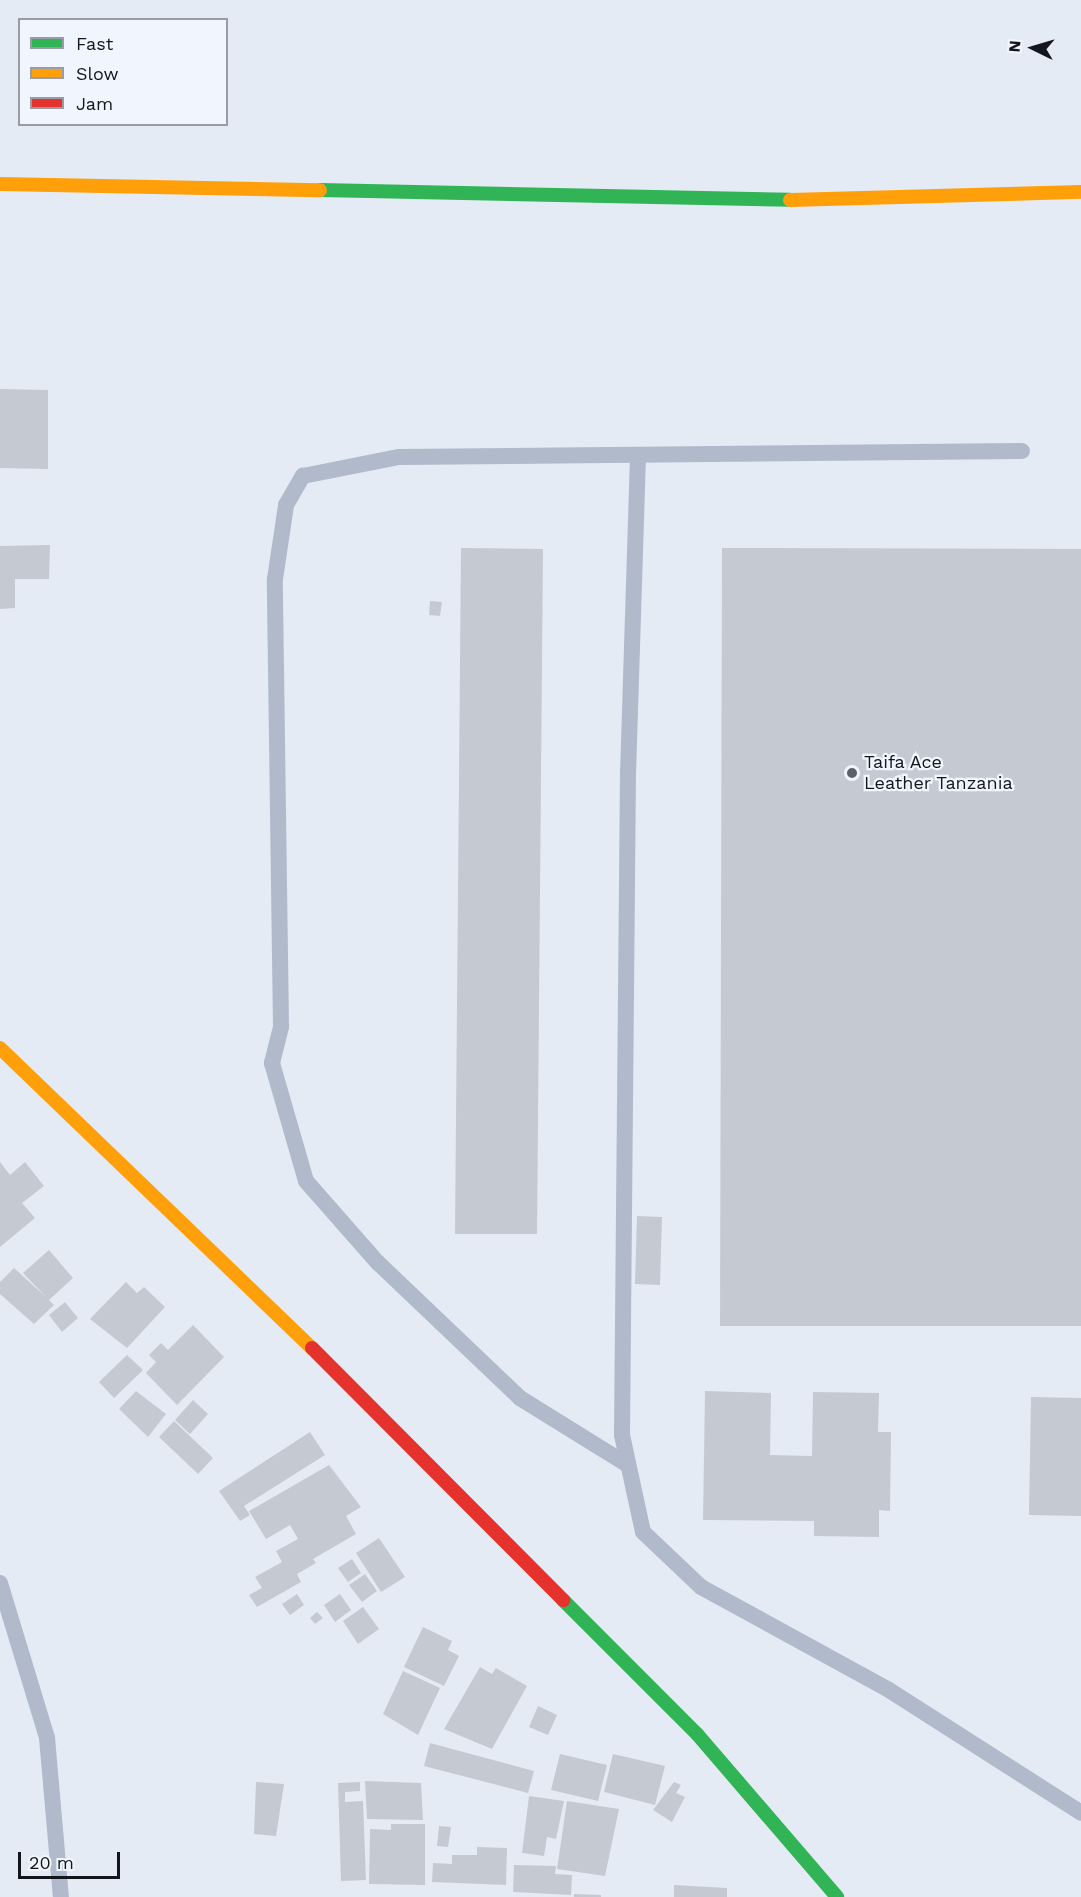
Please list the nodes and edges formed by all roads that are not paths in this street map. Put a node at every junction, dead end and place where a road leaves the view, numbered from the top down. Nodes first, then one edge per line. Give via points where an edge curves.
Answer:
1 (0, 184) edge
2 (1081, 192) edge
3 (1022, 451) dead end
4 (638, 456) junction
5 (0, 1048) edge
6 (628, 1465) junction
7 (0, 1583) edge
8 (1081, 1813) edge
9 (61, 1897) edge
10 (837, 1897) edge

1 - 2 street via 848,201
3 - 4 lane
4 - 6 lane via 628,772 622,1436
4 - 6 lane via 399,457 303,476 286,505 275,579 281,1027 272,1063 306,1181 378,1263 520,1398
5 - 10 street via 297,1333 698,1734
6 - 8 lane via 643,1533 701,1587 889,1690
7 - 9 lane via 47,1738

